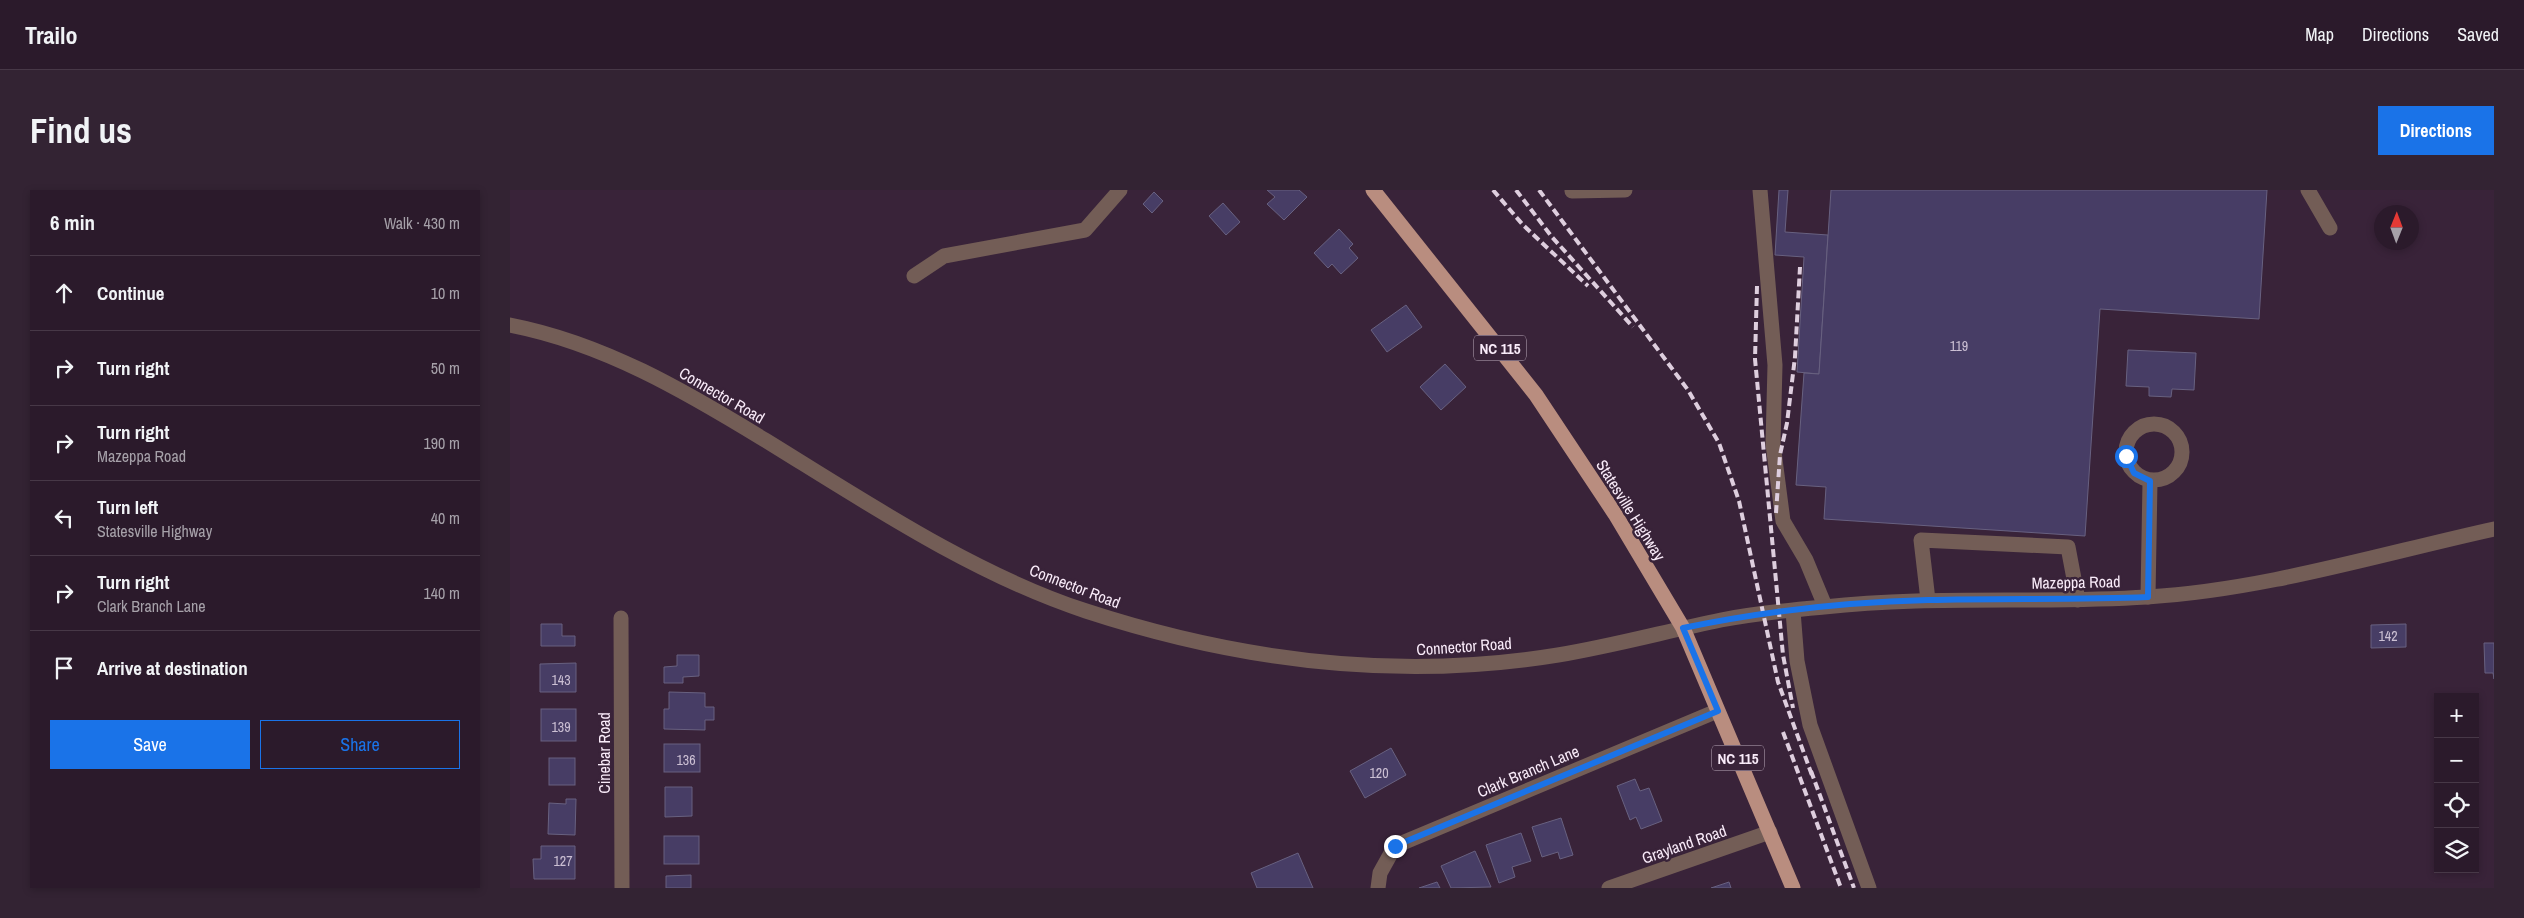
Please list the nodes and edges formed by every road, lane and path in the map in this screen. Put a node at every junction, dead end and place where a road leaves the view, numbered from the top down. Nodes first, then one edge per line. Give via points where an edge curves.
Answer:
1 (1120, 190) edge
2 (1373, 190) edge
3 (1625, 190) edge
4 (1760, 190) edge
5 (2308, 190) edge
6 (1572, 191) edge
7 (2330, 228) dead end
8 (914, 276) dead end
9 (510, 325) edge
10 (2150, 481) dead end
11 (2494, 529) edge
12 (2148, 597) junction
13 (1928, 600) junction
14 (2078, 600) junction
15 (1826, 606) junction
16 (1793, 610) junction
17 (620, 618) dead end
18 (1683, 628) junction
19 (1718, 711) junction
20 (1770, 832) junction
21 (1652, 881) edge
22 (622, 888) edge
23 (1378, 888) edge
24 (1609, 888) edge
25 (1793, 888) edge
26 (1869, 888) edge

1 - 8 street via 1085,230 944,256
2 - 18 main road, Statesville Highway / NC 115 via 1536,395 1615,514
3 - 6 street
4 - 15 street via 1775,365 1773,444 1783,521 1806,560
5 - 7 street
9 - 18 street, Connector Road via 557,336 642,370 961,556 1080,609 1146,630 1215,646 1305,660 1369,667 1427,667 1562,655
10 - 12 street
11 - 12 street, Mazeppa Road via 2241,586
12 - 14 street, Mazeppa Road
13 - 14 street, Mazeppa Road
13 - 14 street via 1921,540 2068,547
13 - 15 street, Mazeppa Road
15 - 16 street, Mazeppa Road
16 - 18 street, Mazeppa Road
16 - 26 street via 1797,660 1810,725
17 - 22 street, Cinebar Road
18 - 19 main road, Statesville Highway / NC 115
19 - 20 main road, Statesville Highway / NC 115
19 - 23 street, Clark Branch Lane via 1395,846 1380,873
20 - 21 street, Grayland Road
20 - 25 main road, Statesville Highway / NC 115
21 - 24 street, Grayland Road

